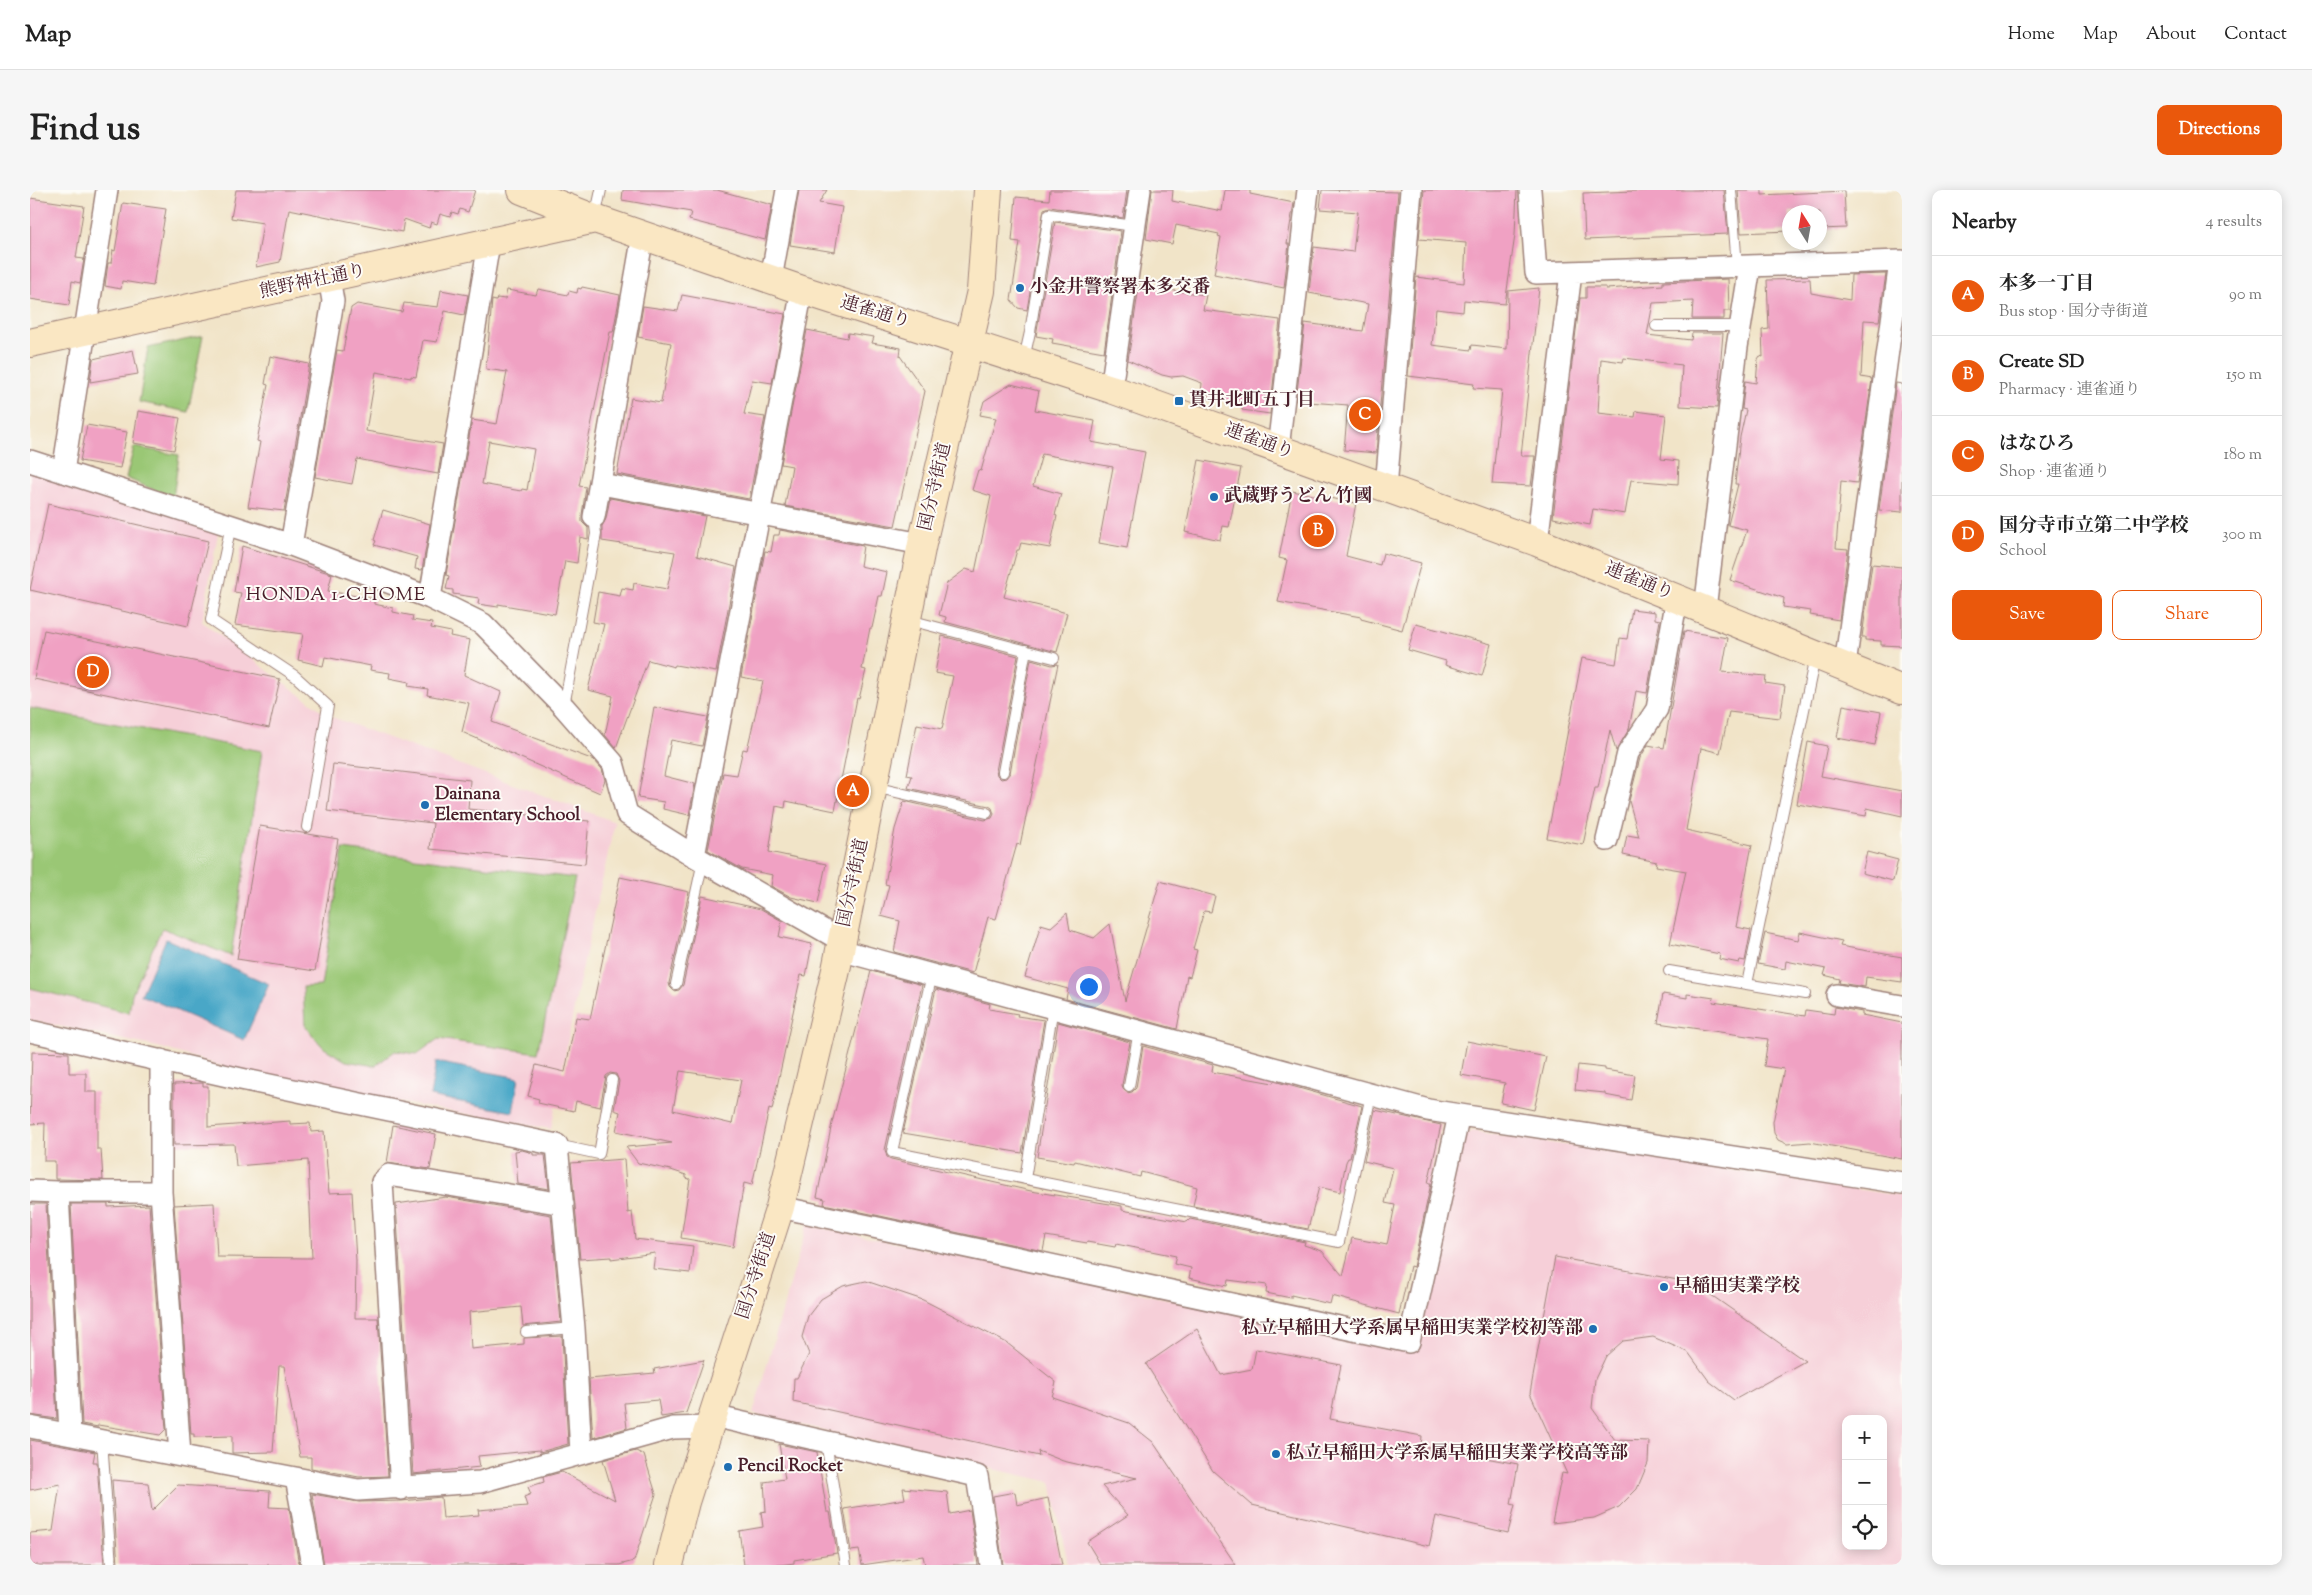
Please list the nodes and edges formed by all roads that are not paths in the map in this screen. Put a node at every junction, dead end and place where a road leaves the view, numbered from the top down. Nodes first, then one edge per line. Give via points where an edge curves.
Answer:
1 (107, 190) edge
2 (522, 190) edge
3 (601, 190) edge
4 (787, 190) edge
5 (988, 190) edge
6 (1140, 190) edge
7 (1308, 190) edge
8 (1411, 190) edge
9 (1530, 190) edge
10 (1731, 190) edge
11 (595, 219) junction
12 (1134, 226) junction
13 (643, 234) junction
14 (489, 243) junction
15 (1901, 262) edge
16 (1744, 267) junction
17 (1571, 273) junction
18 (329, 278) junction
19 (771, 280) junction
20 (802, 290) junction
21 (1656, 326) dead end
22 (1741, 326) junction
23 (85, 332) junction
24 (970, 342) junction
25 (30, 343) edge
26 (1024, 360) junction
27 (1111, 389) junction
28 (1278, 449) junction
29 (30, 461) edge
30 (62, 472) junction
31 (601, 484) junction
32 (1386, 488) junction
33 (760, 513) junction
34 (594, 517) joint
35 (231, 525) junction
36 (1537, 542) junction
37 (922, 544) junction
38 (291, 545) junction
39 (430, 598) junction
40 (1677, 598) junction
41 (1705, 609) junction
42 (908, 620) junction
43 (1026, 650) junction
44 (1815, 654) junction
45 (1054, 658) dead end
46 (1845, 666) junction
47 (1902, 690) edge
48 (564, 706) junction
49 (1003, 772) dead end
50 (874, 788) junction
51 (987, 813) dead end
52 (308, 827) dead end
53 (1607, 840) dead end
54 (699, 859) junction
55 (841, 946) junction
56 (1669, 971) dead end
57 (932, 974) junction
58 (676, 984) dead end
59 (1747, 984) junction
60 (1805, 994) dead end
61 (1837, 995) dead end
62 (1902, 1006) edge
63 (1053, 1007) junction
64 (30, 1031) edge
65 (1139, 1031) junction
66 (162, 1060) junction
67 (612, 1080) dead end
68 (1128, 1086) dead end
69 (1371, 1095) junction
70 (1459, 1115) junction
71 (557, 1145) junction
72 (1025, 1179) junction
73 (1902, 1182) edge
74 (30, 1191) edge
75 (58, 1192) junction
76 (161, 1192) junction
77 (563, 1204) junction
78 (780, 1207) junction
79 (574, 1328) junction
80 (526, 1332) dead end
81 (711, 1421) junction
82 (30, 1427) edge
83 (70, 1434) junction
84 (102, 1440) junction
85 (826, 1442) junction
86 (581, 1453) junction
87 (180, 1454) junction
88 (296, 1478) junction
89 (400, 1489) junction
90 (111, 1565) edge
91 (312, 1565) edge
92 (668, 1565) edge
93 (846, 1565) edge
94 (991, 1565) edge

1 - 23 street
2 - 11 main road, 連雀通り
3 - 11 lane
4 - 19 street
5 - 24 main road, 国分寺街道 via 981,291
6 - 12 street
7 - 28 street
8 - 32 street
9 - 17 street via 1536,274
10 - 16 lane
11 - 13 main road, 連雀通り
11 - 14 main road, 熊野神社通り
12 - 26 lane via 1049,214
12 - 27 street
13 - 19 main road, 連雀通り
13 - 31 street
14 - 18 main road, 熊野神社通り
14 - 39 street
15 - 16 street
15 - 46 street
16 - 17 street
16 - 22 street
17 - 36 street
18 - 23 main road, 熊野神社通り
18 - 38 street via 333,301
19 - 20 main road, 連雀通り
20 - 24 main road, 連雀通り
20 - 33 street
21 - 22 lane
22 - 41 street
23 - 25 main road, 熊野神社通り
23 - 30 street
24 - 26 main road, 連雀通り
24 - 37 main road, 国分寺街道
26 - 27 main road, 連雀通り
27 - 28 main road, 連雀通り
28 - 32 main road, 連雀通り
29 - 30 street
30 - 35 street
31 - 33 street
31 - 34 street
32 - 36 main road, 連雀通り
33 - 37 street
33 - 54 street
34 - 48 lane via 596,534
35 - 38 street
35 - 52 lane via 211,620 295,676 328,706
36 - 40 main road, 連雀通り
37 - 42 main road, 国分寺街道
38 - 39 street
39 - 48 street via 483,624
40 - 41 main road, 連雀通り
40 - 53 street via 1657,709 1628,753
41 - 44 main road, 連雀通り
42 - 43 lane
42 - 50 main road, 国分寺街道
43 - 45 lane
43 - 49 lane
44 - 46 main road, 連雀通り
44 - 59 lane
46 - 47 main road, 連雀通り
48 - 54 street via 613,763 627,814
50 - 51 lane
50 - 55 main road, 国分寺街道
54 - 55 street
54 - 58 lane
55 - 57 street
55 - 78 main road, 国分寺街道
56 - 59 lane
57 - 63 street
57 - 72 lane via 892,1152
59 - 60 lane
61 - 62 street
63 - 65 street
63 - 72 lane
64 - 66 street
65 - 68 lane
65 - 69 street
66 - 71 street
66 - 76 street
67 - 71 lane via 599,1154
69 - 70 street
69 - 72 lane via 1339,1242
70 - 73 street
70 - 78 street via 1408,1342
71 - 77 street
74 - 75 street
75 - 76 street
75 - 83 street
76 - 87 street
77 - 79 street
77 - 89 street via 390,1175 382,1182
78 - 81 main road, 国分寺街道
79 - 80 lane
79 - 86 street
81 - 85 street
81 - 86 street
81 - 92 main road, 国分寺街道
82 - 83 street
83 - 84 street
84 - 87 street
84 - 90 lane
85 - 93 lane
85 - 94 street via 977,1476
86 - 89 street via 480,1482
87 - 88 street
88 - 89 street via 358,1490
88 - 91 street

